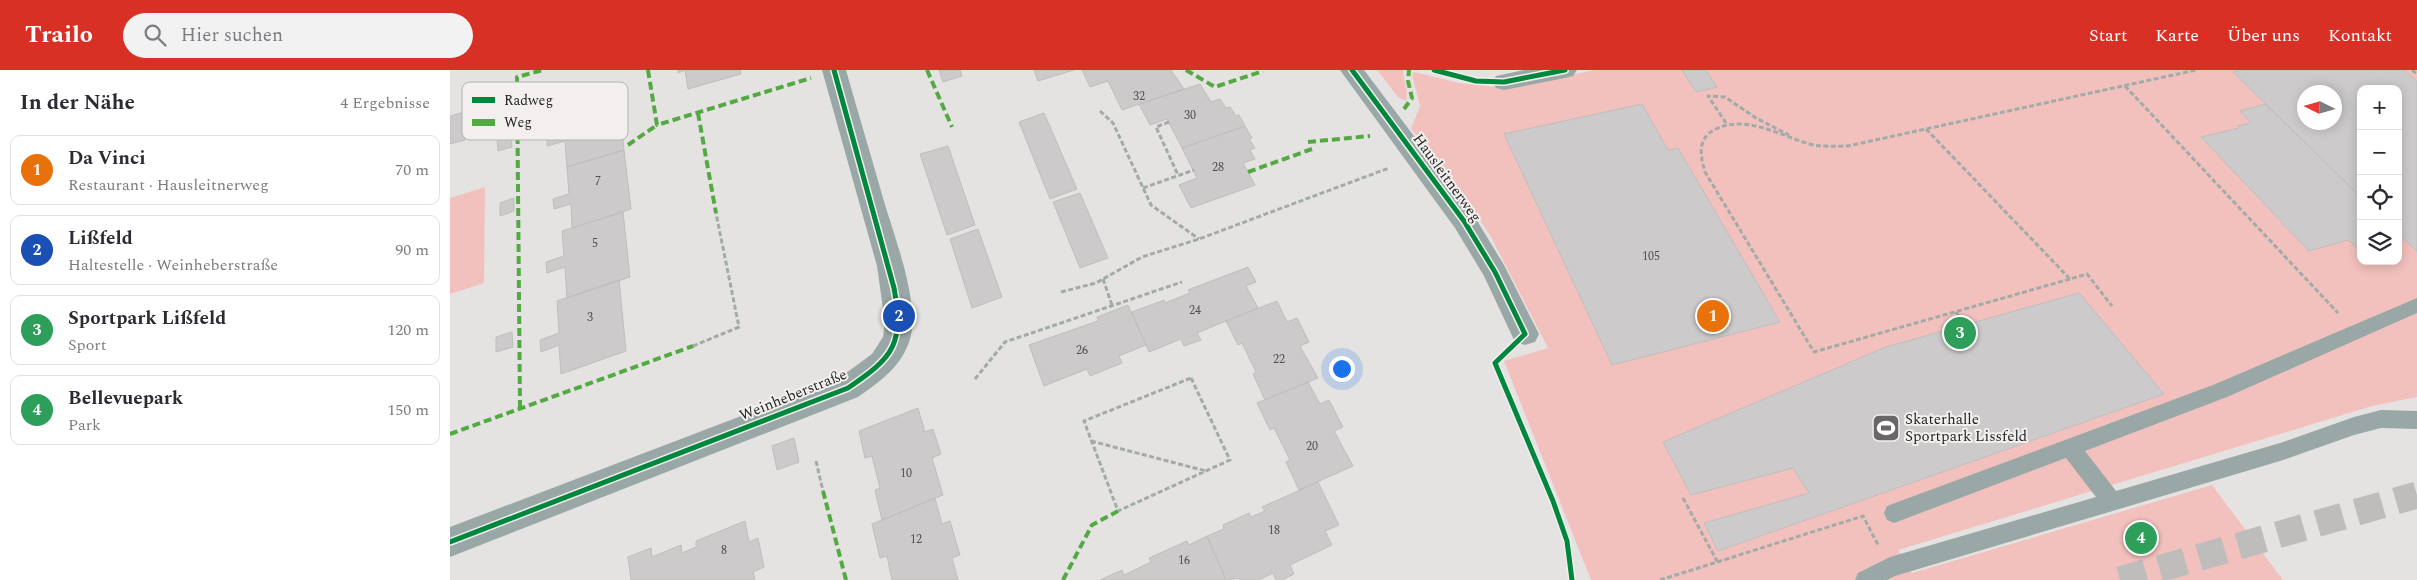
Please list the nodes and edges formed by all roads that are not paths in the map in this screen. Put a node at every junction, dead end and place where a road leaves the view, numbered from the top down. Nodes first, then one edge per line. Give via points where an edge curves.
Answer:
1 (834, 70) edge
2 (1352, 70) edge
3 (1565, 70) edge
4 (1504, 82) dead end
5 (2417, 305) edge
6 (1524, 334) dead end
7 (2417, 420) edge
8 (2069, 446) junction
9 (2112, 502) junction
10 (1894, 513) dead end
11 (450, 542) edge
12 (1866, 580) edge

1 - 11 street, Weinheberstraße via 895,291 898,336 889,355 870,374 848,388
2 - 6 street, Hausleitnerweg via 1464,221 1495,272
3 - 4 street
5 - 8 lane via 2220,391
7 - 9 lane via 2381,420 2354,426 2318,440
8 - 9 lane
8 - 10 lane
9 - 12 lane via 1890,567

